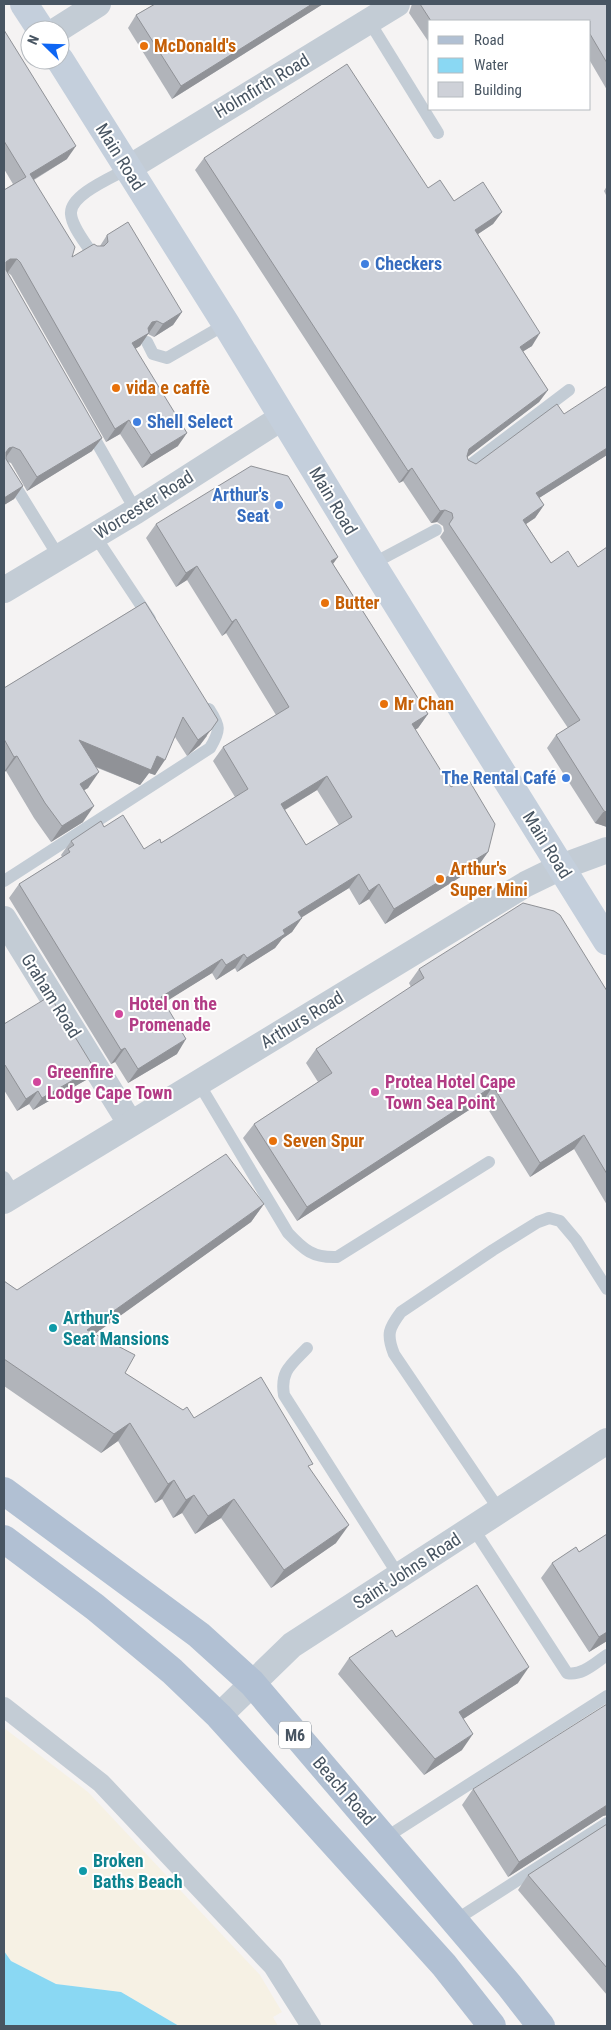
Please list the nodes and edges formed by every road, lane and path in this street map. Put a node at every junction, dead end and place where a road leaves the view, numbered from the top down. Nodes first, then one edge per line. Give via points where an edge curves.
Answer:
1 (24, 4) edge
2 (98, 4) edge
3 (397, 4) edge
4 (34, 20) edge
5 (369, 21) junction
6 (70, 22) edge
7 (66, 70) edge
8 (438, 133) dead end
9 (127, 169) junction
10 (91, 252) edge
11 (226, 324) junction
12 (147, 342) edge
13 (569, 390) dead end
14 (82, 417) edge
15 (283, 417) junction
16 (4, 468) edge
17 (466, 468) edge
18 (136, 511) junction
19 (436, 530) dead end
20 (95, 536) junction
21 (59, 557) junction
22 (372, 564) junction
23 (4, 590) edge
24 (159, 632) edge
25 (202, 696) edge
26 (607, 850) edge
27 (561, 867) junction
28 (4, 881) edge
29 (4, 919) edge
30 (607, 941) edge
31 (198, 1082) junction
32 (130, 1123) junction
33 (489, 1162) dead end
34 (8, 1191) edge
35 (607, 1289) edge
36 (306, 1348) dead end
37 (607, 1441) edge
38 (4, 1491) edge
39 (500, 1510) junction
40 (473, 1528) junction
41 (4, 1539) edge
42 (400, 1576) junction
43 (607, 1655) edge
44 (252, 1683) junction
45 (607, 1696) edge
46 (4, 1706) edge
47 (219, 1716) junction
48 (607, 1823) edge
49 (385, 1838) junction
50 (454, 1921) junction
51 (311, 2026) edge
52 (492, 2026) edge
53 (541, 2026) edge

1 - 4 main road
2 - 6 street
3 - 5 street, Holmfirth Road
5 - 8 lane
5 - 9 street, Holmfirth Road
7 - 9 main road, Main Road
9 - 10 lane via 84,193 73,206 70,214
9 - 11 main road, Main Road
11 - 12 lane via 167,358 153,354
11 - 15 main road, Main Road
13 - 17 lane
14 - 18 lane
15 - 18 street, Worcester Road
15 - 22 main road, Main Road
16 - 21 lane
18 - 20 street, Worcester Road
19 - 22 lane
20 - 21 street, Worcester Road
20 - 24 lane
21 - 23 street, Worcester Road
22 - 27 main road, Main Road
25 - 28 lane via 218,723 218,736 210,748
26 - 27 street, Arthurs Road
27 - 30 main road, Main Road
27 - 31 street, Arthurs Road via 526,884
29 - 32 street, Graham Road
31 - 32 street, Arthurs Road
31 - 33 lane via 288,1233 302,1248 321,1258 337,1256
32 - 34 street, Arthurs Road
35 - 39 lane via 576,1240 560,1221 549,1218 538,1222 409,1307 391,1325 388,1340 394,1354
36 - 42 lane via 285,1371 284,1395
37 - 39 street, Saint Johns Road
38 - 44 main road, Beach Road / M6 via 199,1635
39 - 40 street, Saint Johns Road
40 - 42 street, Saint Johns Road
40 - 43 lane via 567,1673 581,1672
41 - 47 main road, M6 via 109,1618
42 - 44 street, Saint Johns Road via 292,1645
44 - 47 street, Saint Johns Road
44 - 49 main road, Beach Road / M6
45 - 49 lane
46 - 51 street via 101,1783 273,1966
47 - 52 main road, M6 via 444,1965
48 - 50 lane
49 - 50 main road, Beach Road / M6
50 - 53 main road, Beach Road / M6

